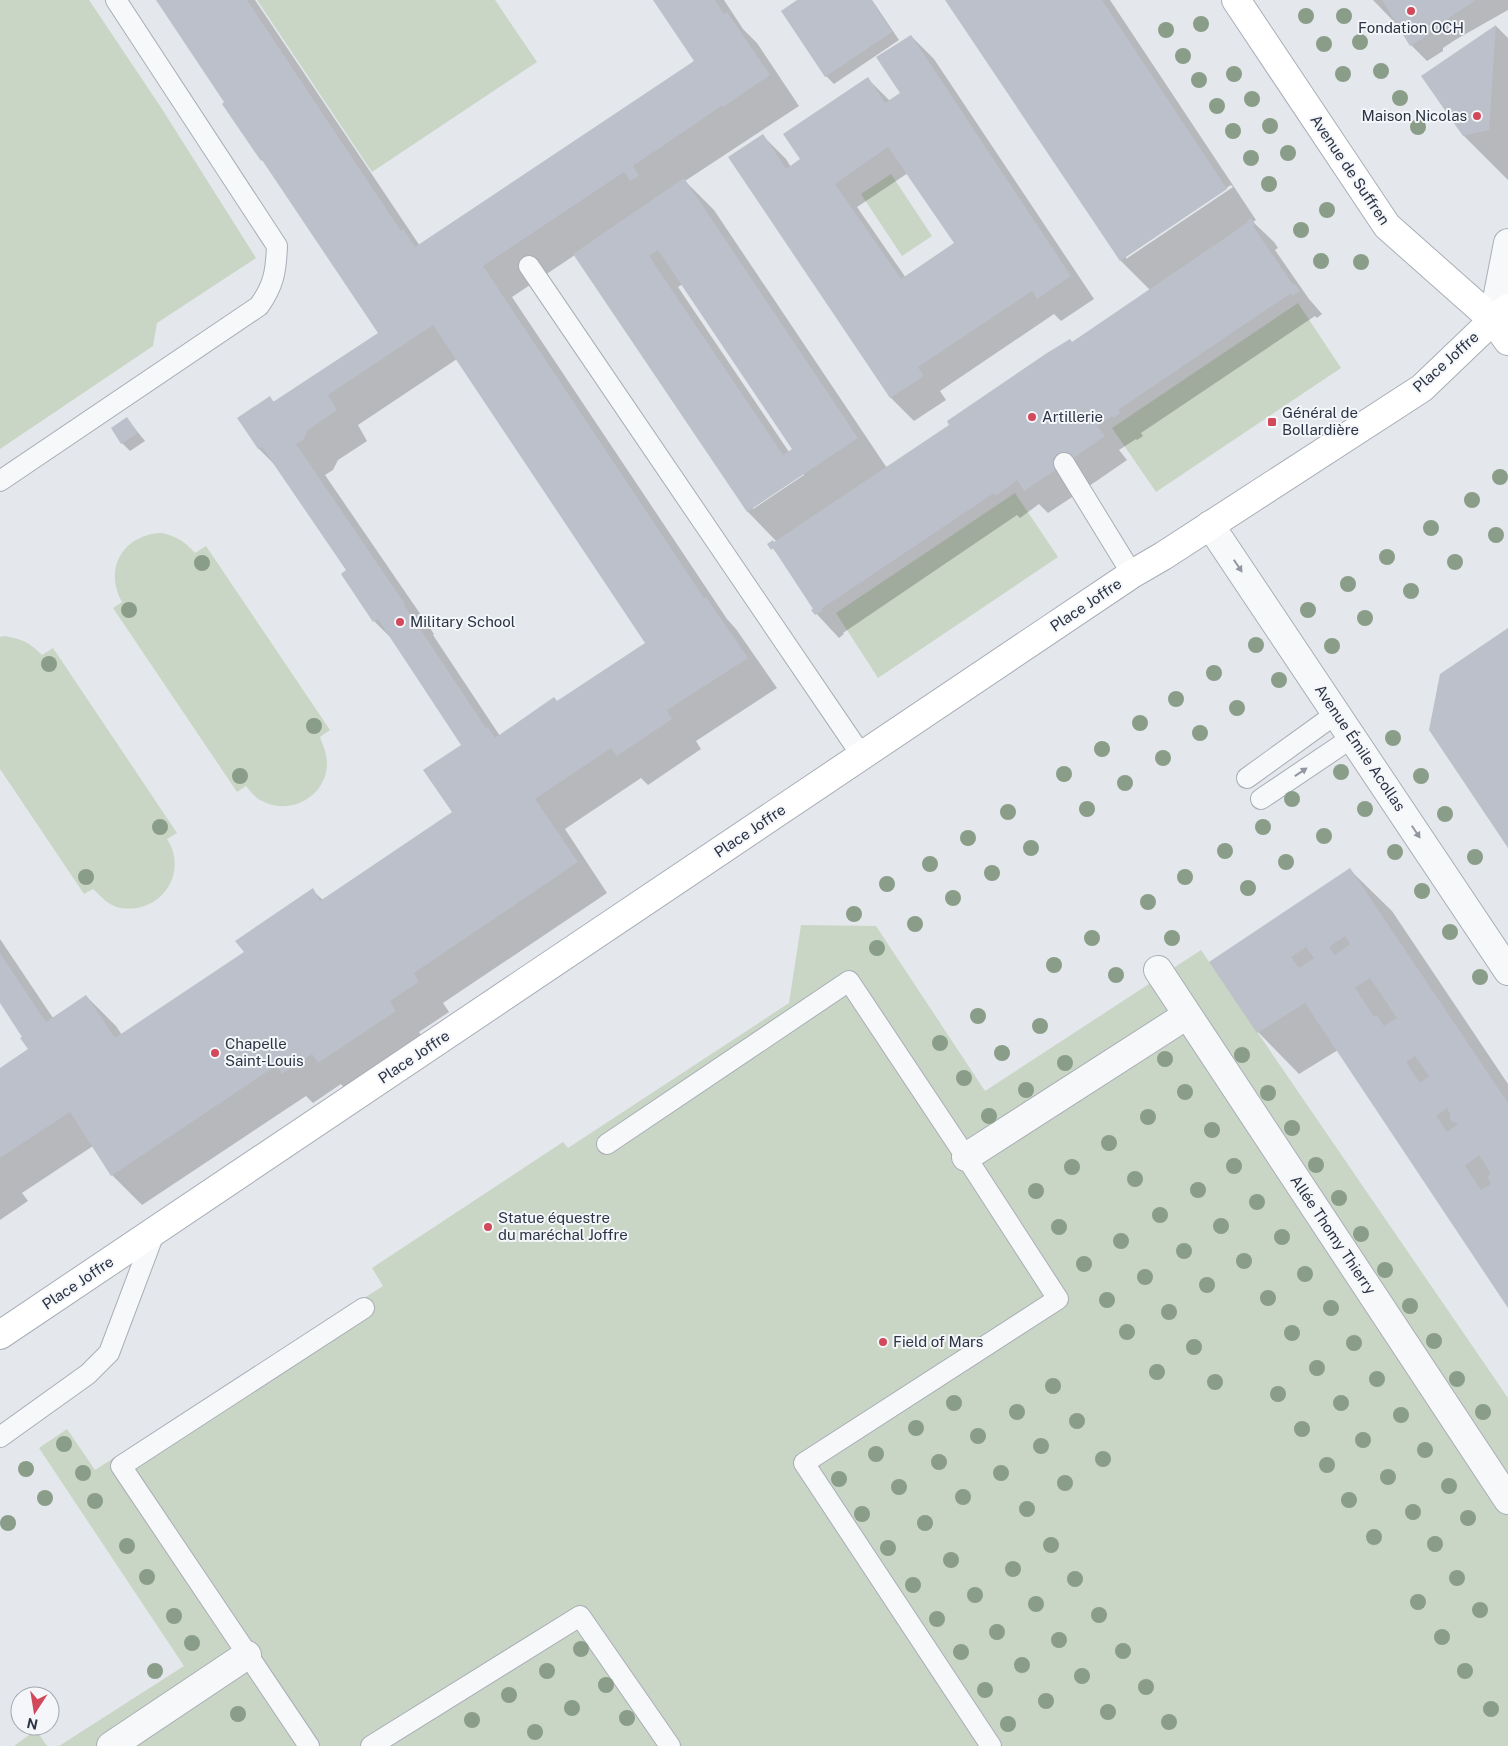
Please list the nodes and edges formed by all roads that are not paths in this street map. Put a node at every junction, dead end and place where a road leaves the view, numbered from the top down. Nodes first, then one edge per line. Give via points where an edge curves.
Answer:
1 (116, 0) edge
2 (1236, 0) edge
3 (1508, 243) edge
4 (529, 266) dead end
5 (1503, 323) edge
6 (1064, 463) dead end
7 (0, 480) edge
8 (1210, 525) junction
9 (1132, 574) junction
10 (1337, 713) junction
11 (1353, 737) junction
12 (862, 756) junction
13 (1247, 778) dead end
14 (1261, 799) dead end
15 (1158, 970) dead end
16 (1508, 971) edge
17 (1187, 1015) junction
18 (607, 1144) dead end
19 (966, 1157) junction
20 (155, 1231) junction
21 (364, 1308) dead end
22 (0, 1334) edge
23 (0, 1437) edge
24 (1508, 1500) edge
25 (248, 1655) junction
26 (111, 1746) edge
27 (308, 1746) edge
28 (371, 1746) edge
29 (670, 1746) edge
30 (991, 1746) edge

1 - 7 lane via 277,246 276,268 269,292 259,306
2 - 5 main road, Avenue de Suffren via 1387,226
3 - 5 street
4 - 12 lane
5 - 8 main road, Place Joffre via 1422,388
6 - 9 lane
8 - 9 main road, Place Joffre
8 -> 10 street, Avenue Émile Acollas
9 - 12 main road, Place Joffre
10 - 11 street, Avenue Émile Acollas
10 - 13 lane
14 -> 11 lane
11 -> 16 street, Avenue Émile Acollas
12 - 20 main road, Place Joffre
15 - 17 street, Allée Thomy Thierry
17 - 19 street
17 - 24 street, Allée Thomy Thierry
18 - 19 lane via 849,981
19 - 30 lane via 1058,1299 804,1463
20 - 22 main road, Place Joffre
20 - 23 lane via 110,1352 88,1374
21 - 25 lane via 121,1466
25 - 26 street
25 - 27 lane
28 - 29 lane via 580,1616

